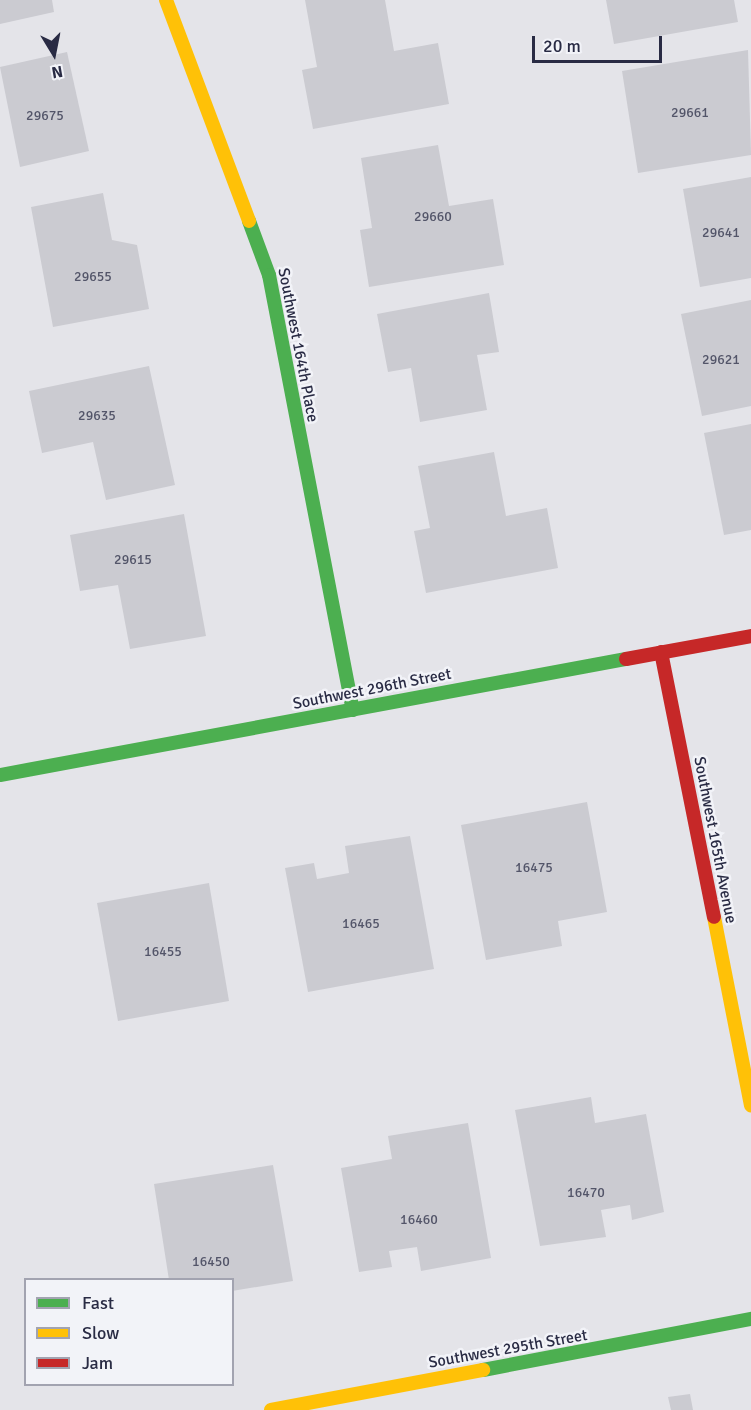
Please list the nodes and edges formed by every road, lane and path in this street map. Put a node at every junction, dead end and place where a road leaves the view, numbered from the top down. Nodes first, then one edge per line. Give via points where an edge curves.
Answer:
1 (166, 0) edge
2 (751, 636) edge
3 (661, 652) junction
4 (353, 710) junction
5 (0, 775) edge
6 (751, 1105) edge
7 (751, 1318) edge
8 (271, 1410) edge

1 - 4 street, Southwest 164th Place via 269,275
2 - 3 street, Southwest 296th Street
3 - 4 street, Southwest 296th Street
3 - 6 street, Southwest 165th Avenue
4 - 5 street, Southwest 296th Street
7 - 8 street, Southwest 295th Street

